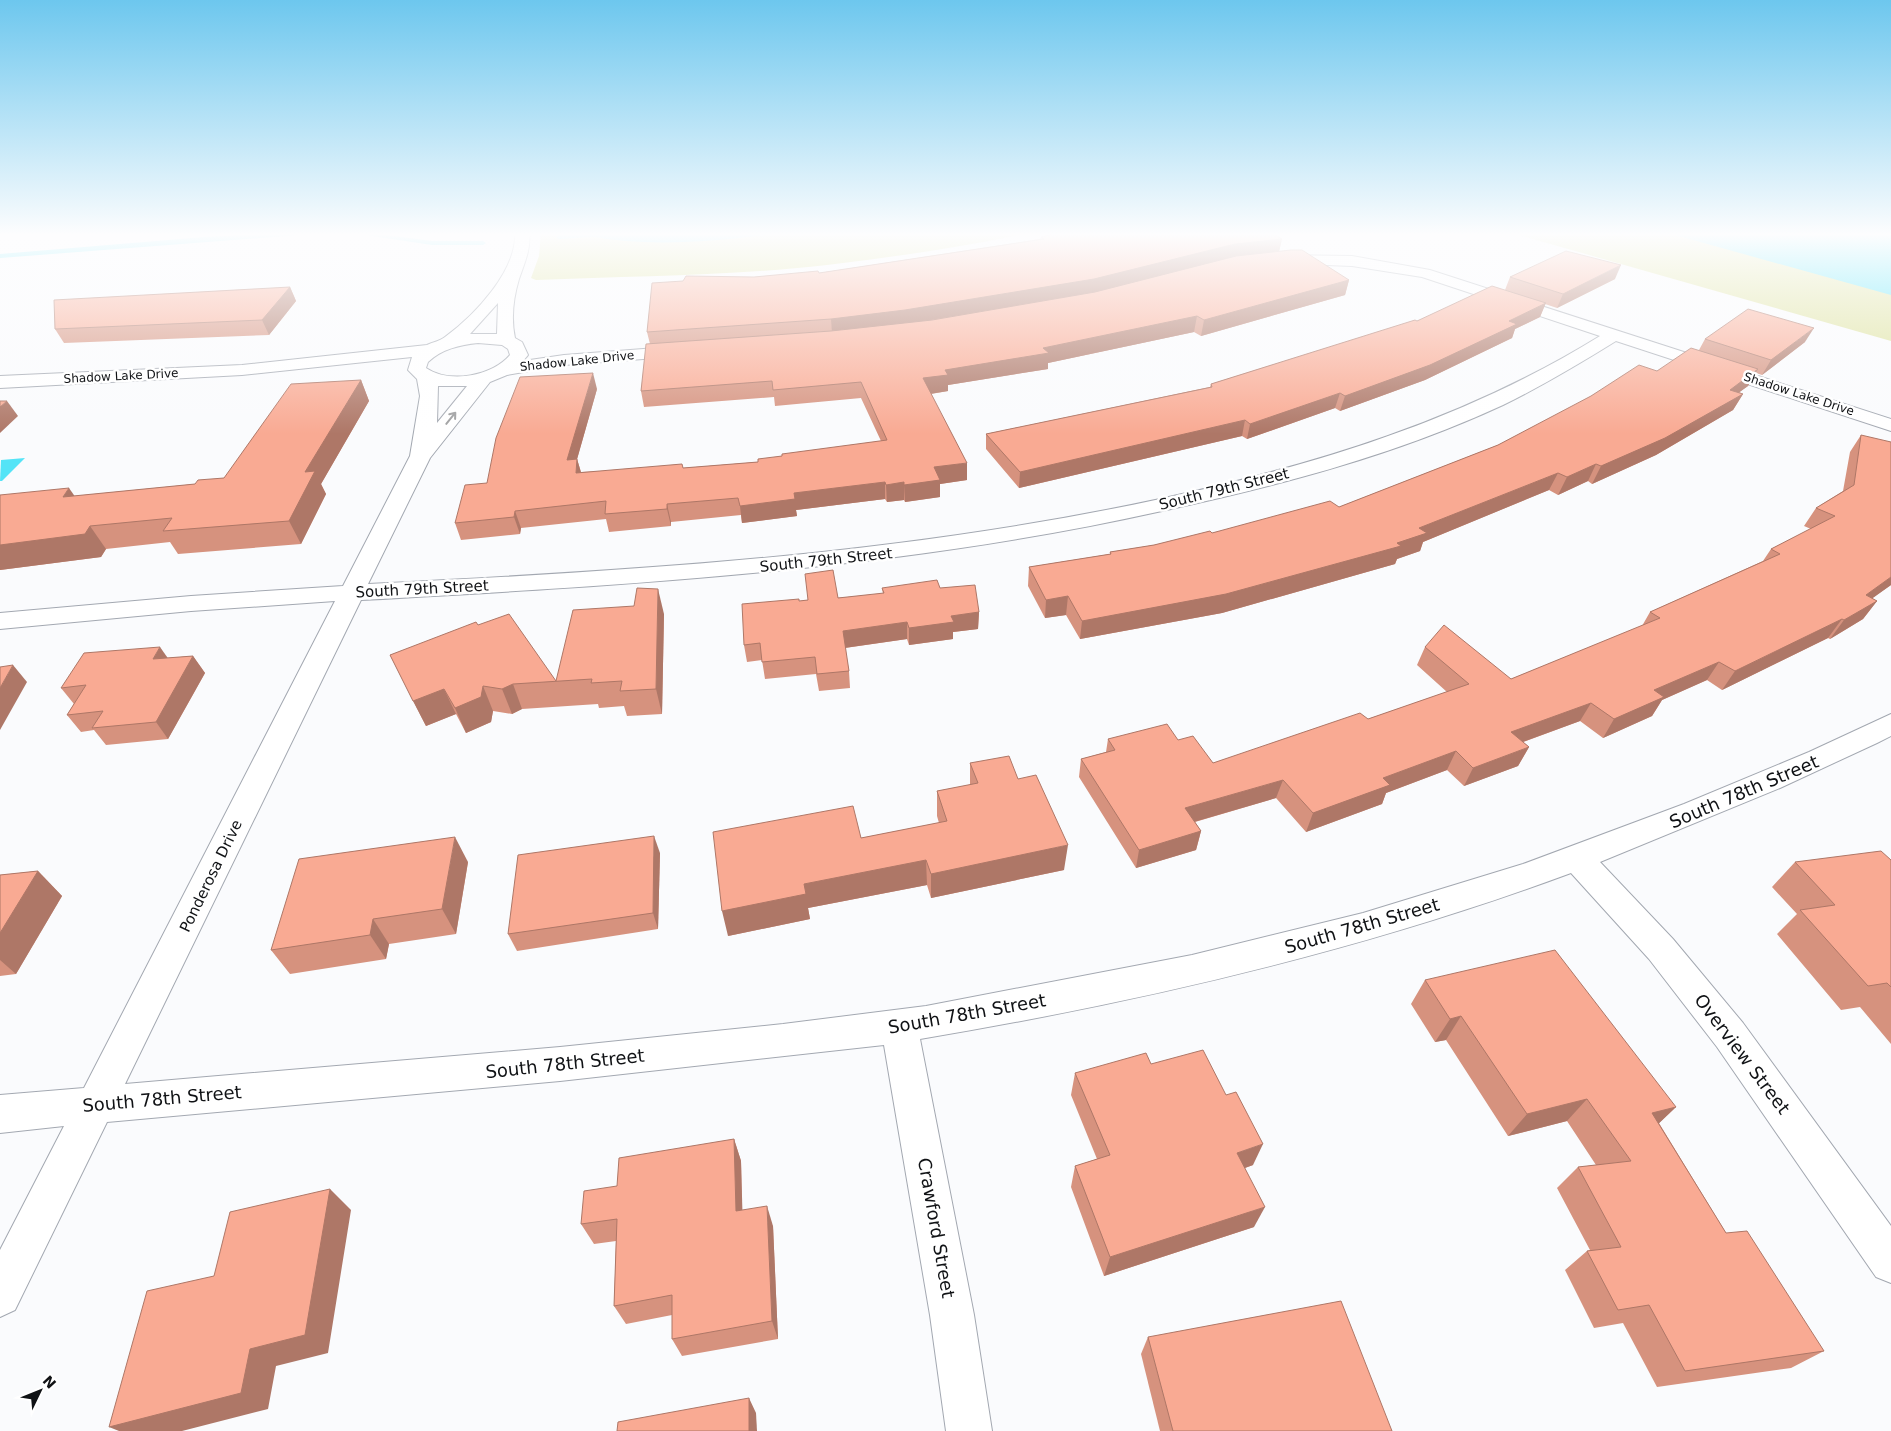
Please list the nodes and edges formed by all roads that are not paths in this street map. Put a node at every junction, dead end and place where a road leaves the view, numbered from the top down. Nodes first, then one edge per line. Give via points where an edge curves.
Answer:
1 (491, 300) edge
2 (507, 300) edge
3 (1508, 300) edge
4 (1615, 334) junction
5 (450, 342) junction
6 (511, 344) junction
7 (431, 350) junction
8 (696, 351) edge
9 (650, 353) junction
10 (242, 370) junction
11 (504, 370) junction
12 (422, 374) junction
13 (484, 377) junction
14 (0, 382) edge
15 (1891, 425) edge
16 (420, 456) junction
17 (351, 593) junction
18 (0, 622) edge
19 (1891, 724) edge
20 (1577, 858) junction
21 (899, 1026) junction
22 (97, 1105) junction
23 (0, 1114) edge
24 (1891, 1262) edge
25 (0, 1296) edge
26 (969, 1431) edge

1 - 5 street
2 - 6 street via 503,318
3 - 4 street, Shadow Lake Drive
4 - 15 street, Shadow Lake Drive
4 - 17 street, South 79th Street via 1536,381 1419,431 1310,468 1119,515 964,542 812,562
5 - 6 street, Shadow Lake Drive via 475,338
5 - 7 street
6 - 9 street, Shadow Lake Drive
6 - 11 street via 519,355
7 - 10 street, Shadow Lake Drive
7 - 12 street via 419,360
8 - 9 street, Shadow Lake Drive
9 - 11 street, Shadow Lake Drive via 564,360
10 - 12 street, Shadow Lake Drive
10 - 14 street, Shadow Lake Drive
11 - 13 street, Shadow Lake Drive
12 - 13 street, Shadow Lake Drive via 446,382
12 - 16 street, Ponderosa Drive via 430,388
16 -> 13 street, Ponderosa Drive
16 - 17 street, Ponderosa Drive
17 - 18 street, South 79th Street
17 - 22 street, Ponderosa Drive
19 - 20 street, South 78th Street via 1825,758
20 - 21 street, South 78th Street via 1415,911 1188,972
20 - 24 street, Overview Street via 1661,949 1730,1034
21 - 22 street, South 78th Street via 697,1051
21 - 26 street, Crawford Street via 952,1315
22 - 23 street, South 78th Street
22 - 25 street, Ponderosa Drive

